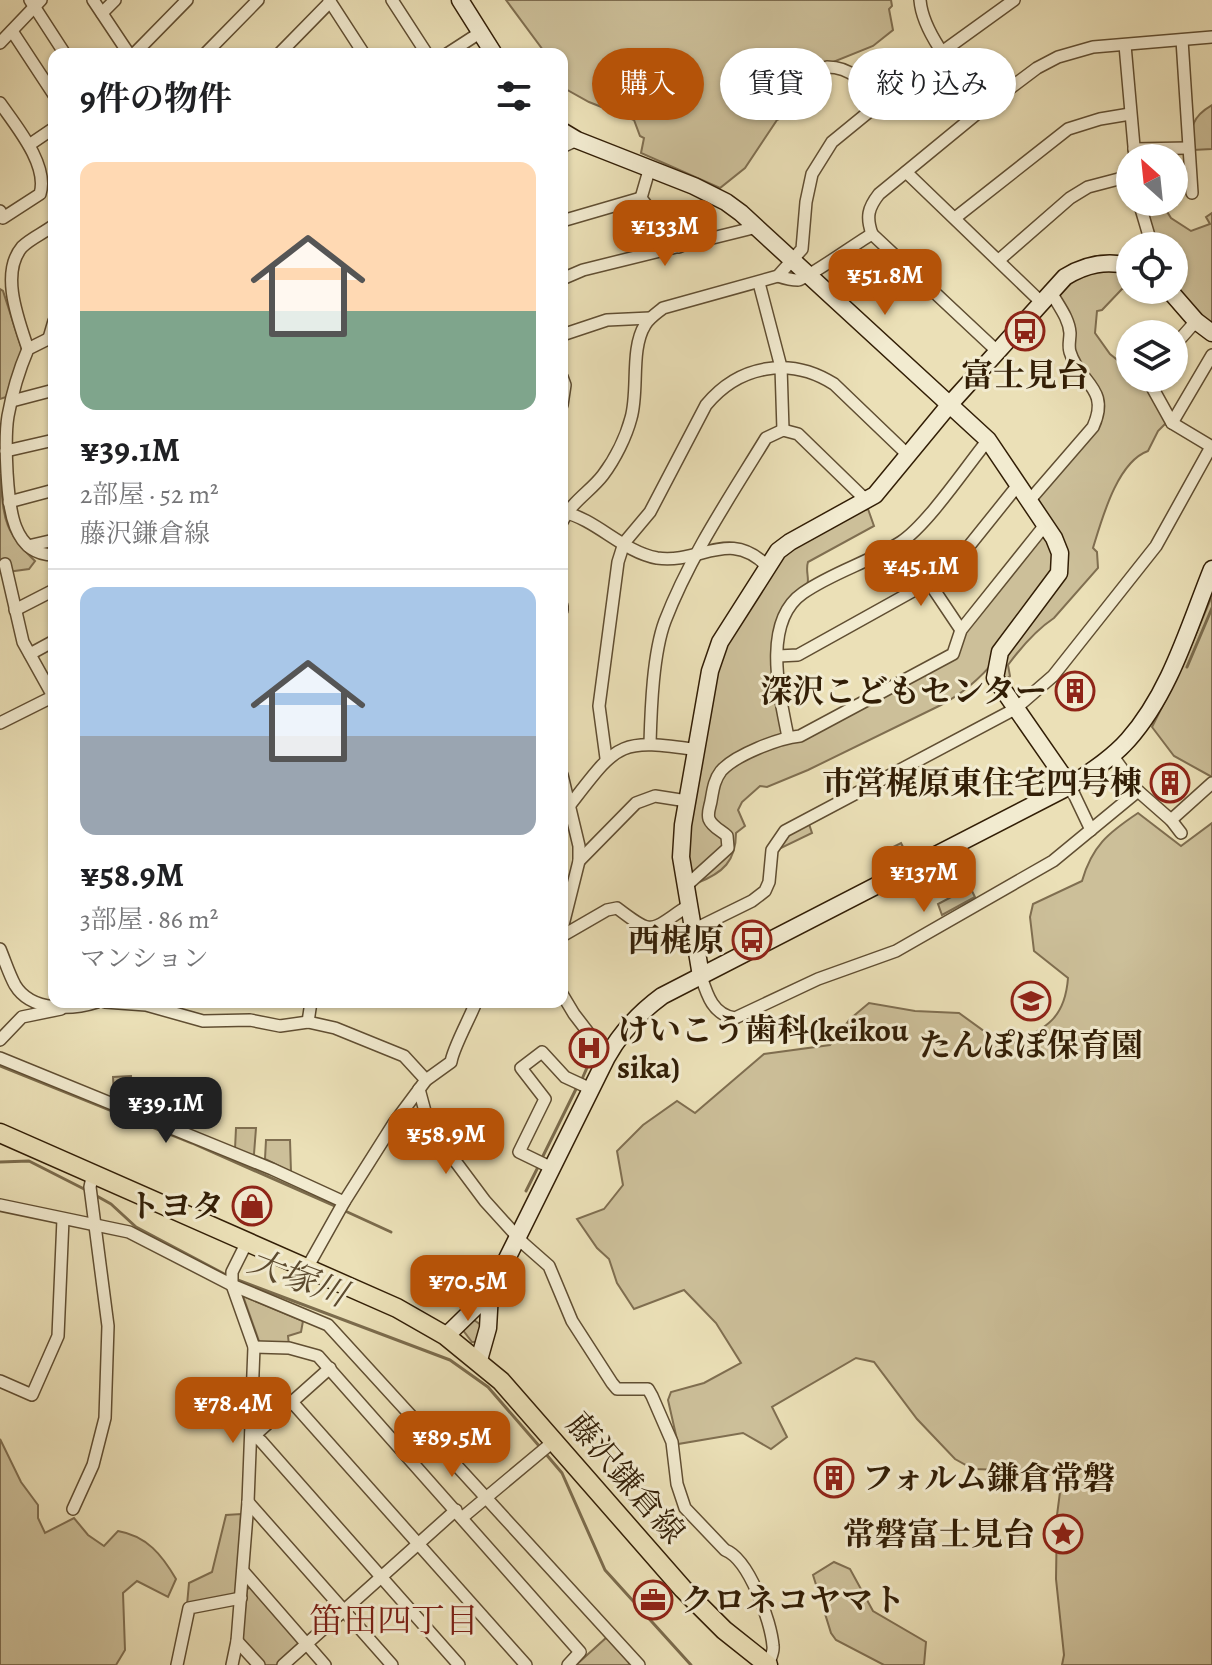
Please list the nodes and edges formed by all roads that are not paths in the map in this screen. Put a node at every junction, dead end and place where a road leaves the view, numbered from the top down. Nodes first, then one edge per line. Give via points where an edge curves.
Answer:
1 (93, 0) edge
2 (115, 0) edge
3 (187, 0) edge
4 (258, 0) edge
5 (392, 0) edge
6 (460, 0) edge
7 (920, 0) edge
8 (1014, 0) edge
9 (330, 1) edge
10 (35, 2) edge
11 (102, 13) junction
12 (12, 31) junction
13 (481, 32) junction
14 (1212, 37) edge
15 (1182, 40) junction
16 (0, 43) edge
17 (1125, 45) junction
18 (62, 48) edge
19 (127, 48) edge
20 (137, 48) edge
21 (211, 48) edge
22 (285, 48) edge
23 (356, 48) edge
24 (423, 48) edge
25 (456, 48) edge
26 (490, 48) edge
27 (940, 48) edge
28 (948, 48) edge
29 (48, 86) edge
30 (1016, 86) edge
31 (0, 103) edge
32 (1130, 114) junction
33 (859, 120) edge
34 (969, 120) edge
35 (48, 132) edge
36 (570, 143) edge
37 (1133, 144) edge
38 (1188, 144) edge
39 (29, 145) junction
40 (1188, 148) edge
41 (650, 167) junction
42 (906, 172) junction
43 (1116, 180) edge
44 (1192, 193) dead end
45 (641, 198) junction
46 (0, 211) edge
47 (955, 218) junction
48 (568, 219) edge
49 (757, 227) junction
50 (48, 229) edge
51 (872, 234) junction
52 (679, 247) junction
53 (794, 260) junction
54 (999, 260) junction
55 (1116, 265) edge
56 (810, 275) junction
57 (568, 276) edge
58 (778, 276) junction
59 (759, 283) junction
60 (1046, 297) junction
61 (1181, 304) edge
62 (650, 318) junction
63 (1196, 321) junction
64 (1188, 330) edge
65 (568, 333) edge
66 (1212, 333) edge
67 (48, 339) edge
68 (28, 349) junction
69 (997, 351) junction
70 (1212, 355) edge
71 (781, 367) junction
72 (48, 392) edge
73 (1155, 392) edge
74 (12, 401) junction
75 (950, 404) junction
76 (1172, 423) junction
77 (783, 430) junction
78 (988, 440) junction
79 (48, 441) edge
80 (1211, 447) edge
81 (6, 451) junction
82 (908, 455) junction
83 (1018, 485) junction
84 (48, 492) edge
85 (867, 501) junction
86 (1029, 501) junction
87 (9, 502) junction
88 (568, 511) edge
89 (568, 517) edge
90 (1045, 525) junction
91 (48, 541) edge
92 (902, 542) junction
93 (624, 543) junction
94 (28, 546) junction
95 (48, 554) edge
96 (696, 555) junction
97 (5, 564) dead end
98 (767, 566) junction
99 (1212, 569) edge
100 (929, 584) junction
101 (48, 593) edge
102 (15, 610) junction
103 (961, 630) junction
104 (48, 644) edge
105 (30, 654) junction
106 (778, 656) junction
107 (48, 686) edge
108 (48, 699) edge
109 (1015, 709) junction
110 (0, 723) edge
111 (788, 737) junction
112 (650, 743) junction
113 (697, 750) junction
114 (1112, 755) junction
115 (606, 758) junction
116 (1212, 783) edge
117 (1070, 786) junction
118 (1138, 791) junction
119 (568, 798) edge
120 (687, 801) junction
121 (570, 805) junction
122 (1171, 820) junction
123 (1091, 830) junction
124 (1181, 833) dead end
125 (579, 861) junction
126 (686, 886) junction
127 (568, 905) edge
128 (688, 906) junction
129 (693, 930) junction
130 (568, 933) edge
131 (0, 949) edge
132 (701, 976) junction
133 (48, 1004) edge
134 (568, 1004) edge
135 (59, 1008) edge
136 (67, 1008) edge
137 (157, 1008) edge
138 (310, 1008) edge
139 (474, 1008) edge
140 (62, 1009) junction
141 (308, 1022) junction
142 (0, 1040) edge
143 (607, 1057) junction
144 (0, 1058) edge
145 (423, 1085) junction
146 (591, 1089) junction
147 (0, 1133) edge
148 (552, 1168) junction
149 (93, 1173) junction
150 (344, 1202) junction
151 (0, 1205) edge
152 (63, 1219) junction
153 (96, 1225) junction
154 (518, 1236) junction
155 (247, 1242) junction
156 (307, 1268) junction
157 (232, 1285) junction
158 (490, 1293) junction
159 (446, 1336) junction
160 (254, 1347) junction
161 (479, 1360) junction
162 (330, 1368) junction
163 (0, 1381) edge
164 (292, 1402) junction
165 (253, 1434) junction
166 (554, 1441) junction
167 (486, 1497) junction
168 (248, 1502) junction
169 (73, 1509) dead end
170 (460, 1514) junction
171 (418, 1544) junction
172 (243, 1571) junction
173 (380, 1577) junction
174 (241, 1598) junction
175 (344, 1610) junction
176 (237, 1641) junction
177 (306, 1644) junction
178 (177, 1665) edge
179 (232, 1665) edge
180 (259, 1665) edge
181 (283, 1665) edge
182 (325, 1665) edge
183 (392, 1665) edge
184 (459, 1665) edge
185 (526, 1665) edge
186 (568, 1665) edge
187 (639, 1665) edge
188 (768, 1665) edge

1 - 11 street
2 - 11 street
3 - 20 street
4 - 21 street
5 - 24 street
6 - 13 street
7 - 27 street
8 - 28 street
9 - 22 street
9 - 23 street
10 - 12 street
10 - 18 street
11 - 19 street
12 - 16 street
12 - 29 street
13 - 25 street
13 - 26 street
14 - 15 street
15 - 17 street
15 - 38 street
17 - 30 street via 1058,57
17 - 32 street
31 - 39 street
32 - 37 street
32 - 47 street via 1068,129
33 - 53 street via 817,162 808,188 802,249
34 - 42 street
35 - 39 street
36 - 41 street
39 - 46 street via 43,182 40,194 3,218
40 - 44 street
41 - 45 street
41 - 49 street via 726,202
42 - 47 street
42 - 51 street via 872,203 867,216
43 - 54 street via 1070,198
45 - 48 street
45 - 52 street
47 - 54 street
49 - 52 street
49 - 53 street
50 - 68 street via 21,247 11,261 7,283
51 - 56 street
51 - 69 street
52 - 57 street
53 - 56 street
53 - 58 street
54 - 60 street
55 - 60 street via 1079,268
56 - 58 street via 796,280
56 - 75 street
58 - 59 street
59 - 62 street via 663,308
59 - 71 street
60 - 69 street
60 - 86 street via 1067,320 1068,349 1093,386 1099,414
61 - 63 street
62 - 65 street via 607,320
62 - 88 street via 640,340 632,418 603,476
63 - 64 street
63 - 66 street
67 - 68 street
68 - 74 street
69 - 75 street
70 - 76 street
71 - 77 street
71 - 82 street via 811,372 834,384
71 - 93 street via 749,372 714,394 650,512
72 - 74 street
73 - 76 street
74 - 81 street
75 - 78 street
75 - 82 street
76 - 80 street
77 - 85 street via 798,434
77 - 96 street via 766,438
78 - 83 street
78 - 92 street
79 - 81 street
80 - 109 street via 1156,546 1053,676
81 - 87 street
82 - 85 street
83 - 86 street
83 - 100 street via 949,571
84 - 87 street
85 - 98 street via 790,542
86 - 90 street
87 - 94 street
89 - 93 street
90 - 103 street
90 - 109 street via 1060,553 1059,573 1000,652 995,678
91 - 94 street
92 - 100 street
92 - 106 street via 801,594 782,618
93 - 96 street via 652,557 675,560
93 - 115 street via 599,706
94 - 95 street
96 - 98 street via 744,549
96 - 112 street via 664,624
97 - 102 street
98 - 113 street via 720,642
99 - 114 street via 1168,677 1139,726
100 - 103 street
100 - 106 street via 798,655
101 - 102 street
102 - 105 street
103 - 111 street via 953,654 800,736
104 - 105 street
105 - 107 street
106 - 111 street
108 - 110 street
109 - 117 street
109 - 129 street via 785,831 772,850 769,882 759,897
111 - 126 street via 722,770 708,815 729,843 725,853
112 - 113 street
112 - 115 street
113 - 120 street
114 - 117 street
114 - 118 street
115 - 121 street
116 - 122 street
117 - 123 street
117 - 132 street
118 - 122 street
118 - 123 street
119 - 121 street
120 - 125 street via 655,796 636,803
120 - 126 street via 681,857
121 - 125 street
122 - 124 street
123 - 132 street via 1053,861 896,951 818,979 740,1016 719,1013
125 - 127 street
126 - 128 street
128 - 129 street
128 - 130 street via 653,928 644,928 617,908
129 - 132 street
131 - 133 street via 20,992
132 - 143 street via 641,1012
134 - 143 street
135 - 140 street
136 - 140 street
137 - 141 street via 203,1021 250,1020 280,1026
138 - 141 street
139 - 145 street via 451,1062
140 - 142 street via 22,1017
141 - 145 street via 404,1056
143 - 146 street
144 - 150 street
145 - 150 street
145 - 154 street via 426,1115 435,1134
146 - 148 street
146 - 148 street via 565,1077 542,1052 521,1068 545,1099 519,1152
147 - 149 main road, 藤沢鎌倉線
148 - 154 street
149 - 153 street
149 - 155 main road, 藤沢鎌倉線
150 - 156 street
151 - 152 street
152 - 153 street
152 - 163 street via 59,1325 53,1349 32,1395
153 - 157 street via 129,1232
153 - 169 street via 108,1326 105,1418 93,1465
154 - 158 street
154 - 188 street via 549,1266 572,1321 617,1389 648,1389 672,1442 685,1508 755,1583 774,1649
155 - 156 main road, 藤沢鎌倉線
155 - 157 street via 232,1272
156 - 159 main road, 藤沢鎌倉線
157 - 160 street
157 - 167 street via 328,1325
158 - 159 street
158 - 161 street
159 - 161 main road, 藤沢鎌倉線
160 - 162 street via 301,1350
160 - 165 street
161 - 166 main road, 藤沢鎌倉線
162 - 164 street
162 - 170 street
164 - 165 street
164 - 171 street
165 - 168 street
165 - 173 street
166 - 167 street
166 - 188 main road, 藤沢鎌倉線 via 683,1589
167 - 170 street
167 - 187 street
168 - 172 street
168 - 175 street
170 - 171 street
170 - 186 street via 580,1652
171 - 173 street
171 - 185 street
172 - 174 street
172 - 177 street
173 - 175 street
173 - 184 street
174 - 176 street
174 - 178 street via 189,1608
175 - 177 street
175 - 183 street
176 - 179 street
176 - 180 street
177 - 181 street
177 - 182 street

